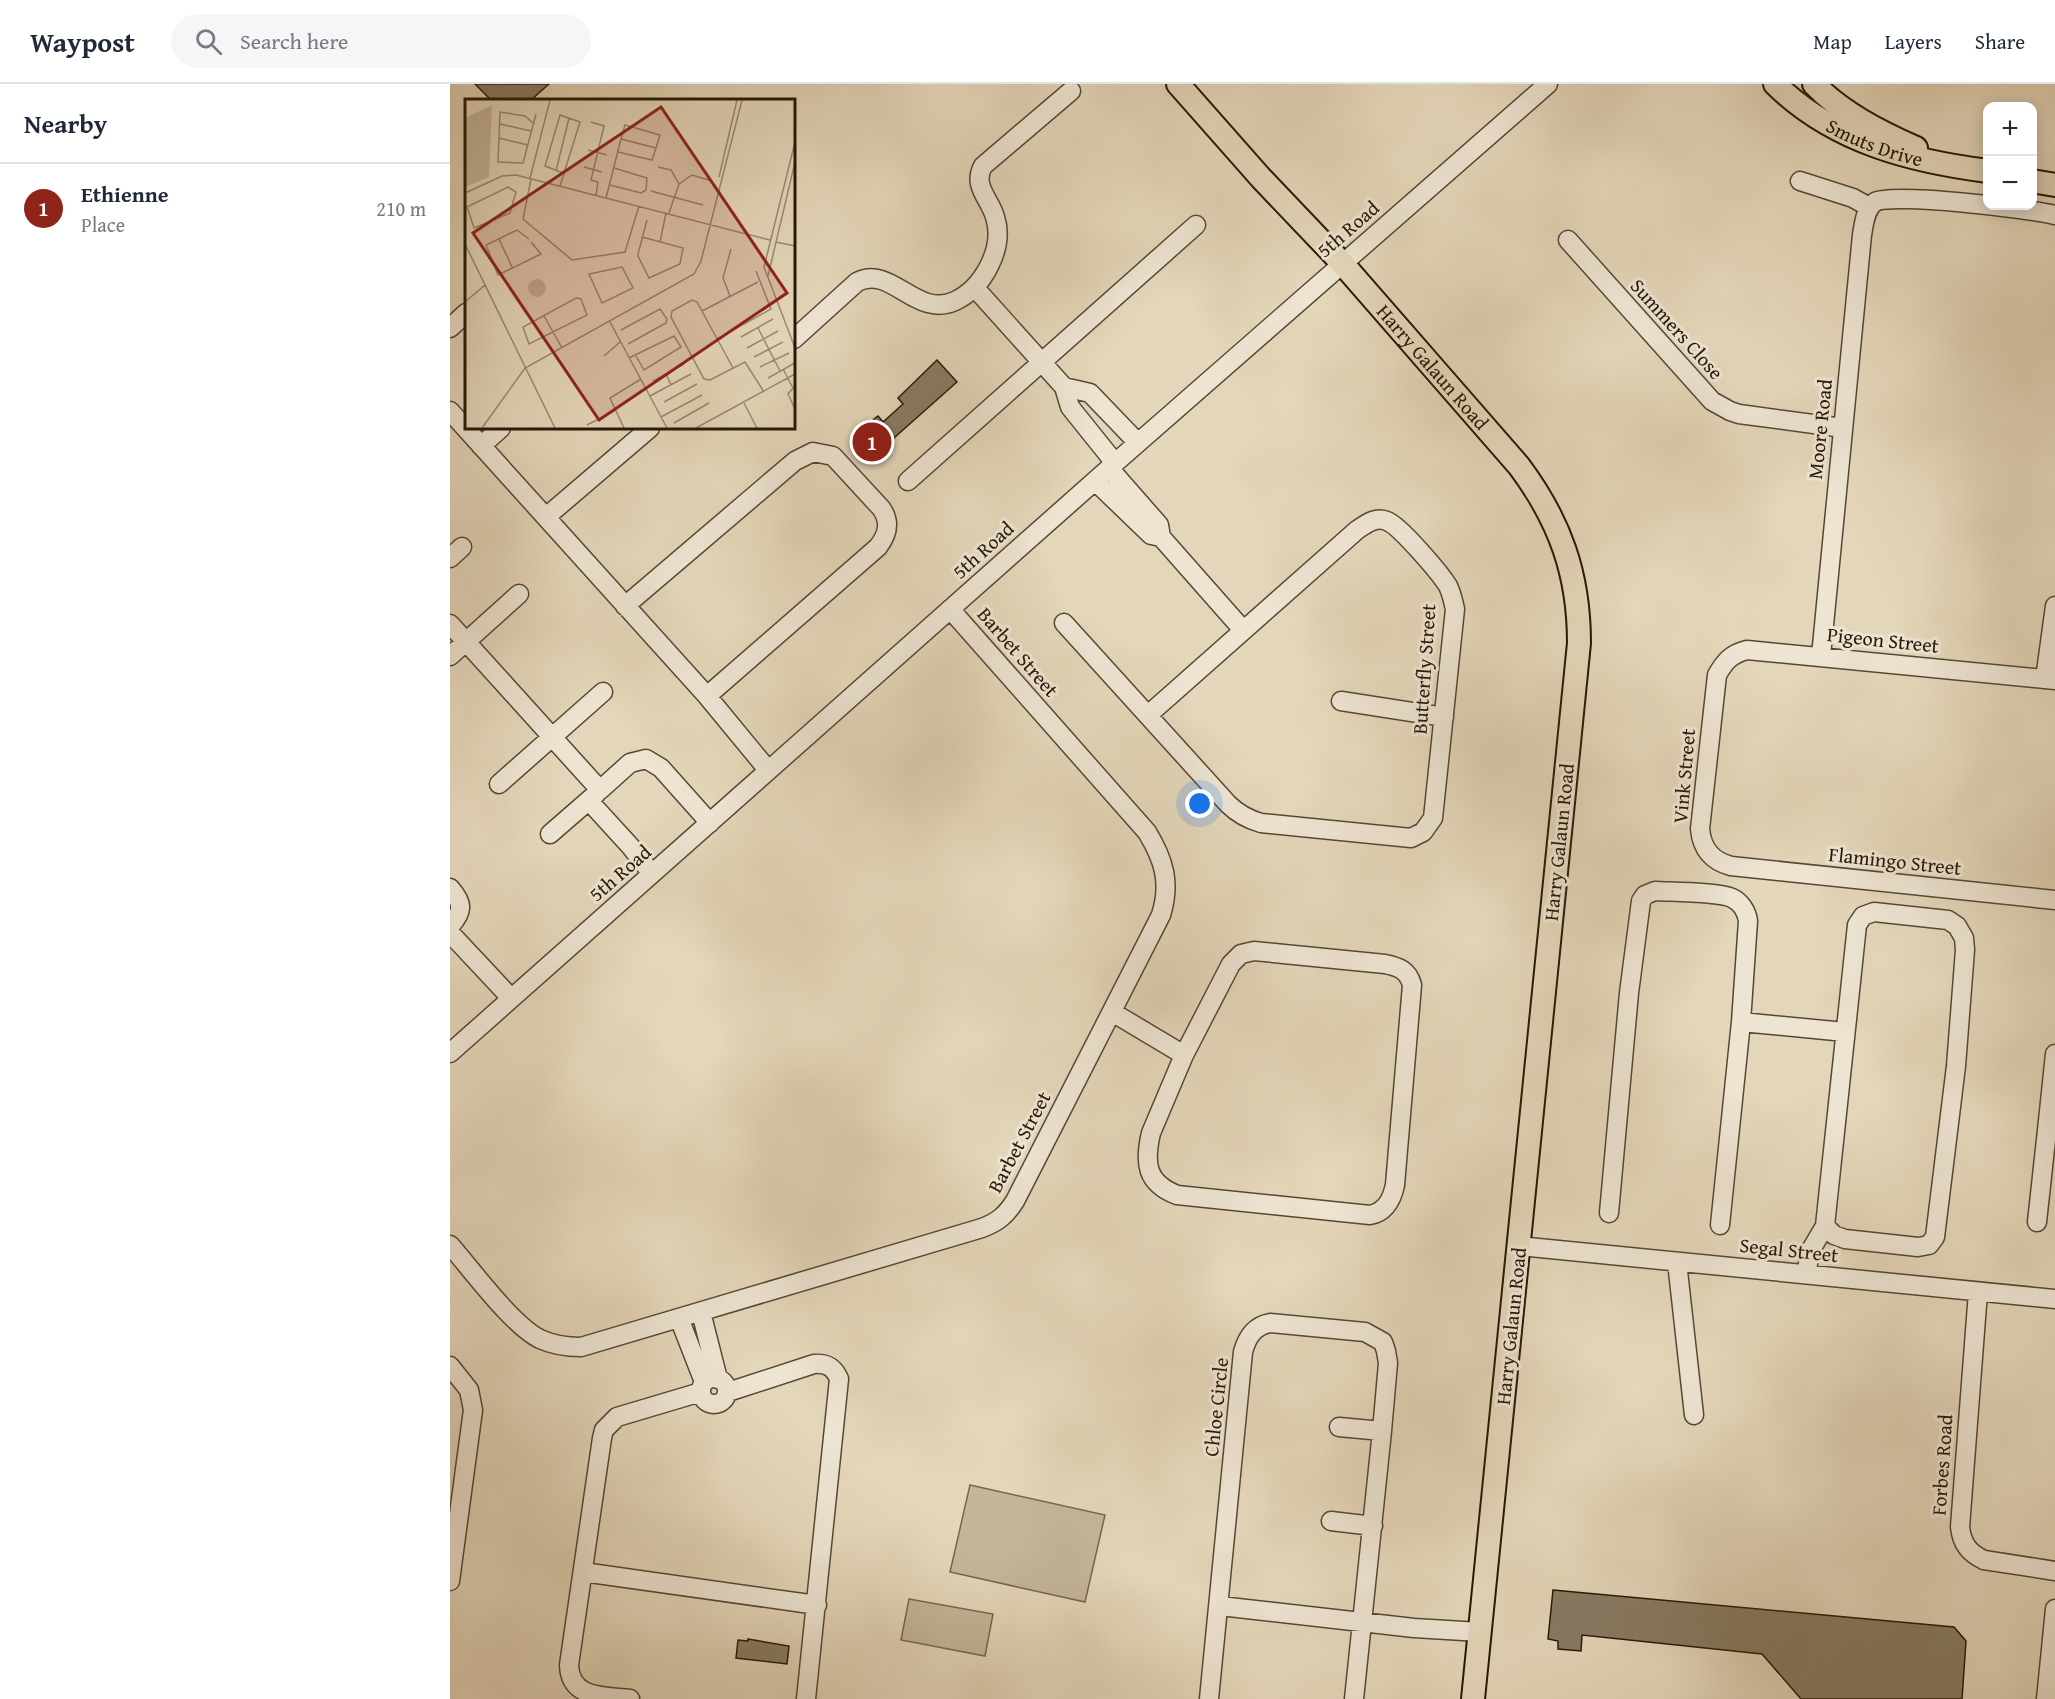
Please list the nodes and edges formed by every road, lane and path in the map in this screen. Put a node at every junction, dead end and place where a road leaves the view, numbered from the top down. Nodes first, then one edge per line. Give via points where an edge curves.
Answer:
1 (1169, 84) edge
2 (1178, 84) edge
3 (1548, 84) edge
4 (1775, 84) edge
5 (1814, 84) edge
6 (1071, 91) dead end
7 (1206, 117) junction
8 (1983, 170) edge
9 (1983, 170) edge
10 (1800, 181) dead end
11 (2037, 182) edge
12 (2055, 185) edge
13 (1869, 207) junction
14 (2055, 215) edge
15 (1196, 225) dead end
16 (1568, 240) dead end
17 (1342, 263) junction
18 (975, 288) junction
19 (465, 314) edge
20 (450, 328) edge
21 (795, 338) edge
22 (1043, 363) junction
23 (1064, 387) junction
24 (450, 411) edge
25 (465, 428) edge
26 (1843, 428) junction
27 (466, 429) edge
28 (500, 429) edge
29 (649, 429) edge
30 (1137, 443) junction
31 (481, 446) junction
32 (1106, 471) junction
33 (908, 481) dead end
34 (546, 517) junction
35 (519, 594) dead end
36 (625, 606) junction
37 (2055, 606) edge
38 (950, 609) junction
39 (1064, 623) dead end
40 (450, 624) edge
41 (1243, 630) junction
42 (466, 642) junction
43 (1821, 656) junction
44 (450, 657) edge
45 (1717, 675) joint
46 (2050, 679) edge
47 (603, 692) dead end
48 (706, 696) junction
49 (1341, 701) dead end
50 (1148, 715) junction
51 (1444, 717) junction
52 (552, 738) junction
53 (768, 770) junction
54 (499, 784) dead end
55 (594, 796) junction
56 (710, 823) junction
57 (550, 834) dead end
58 (1731, 866) joint
59 (652, 874) junction
60 (450, 888) edge
61 (2055, 900) edge
62 (450, 926) edge
63 (450, 933) edge
64 (511, 998) junction
65 (1112, 1012) junction
66 (1741, 1022) junction
67 (1845, 1032) junction
68 (450, 1053) edge
69 (1184, 1054) junction
70 (2055, 1054) edge
71 (2051, 1122) edge
72 (1609, 1213) dead end
73 (2037, 1222) dead end
74 (1720, 1225) dead end
75 (1825, 1226) junction
76 (450, 1245) edge
77 (1519, 1246) junction
78 (1677, 1262) junction
79 (1807, 1274) junction
80 (1978, 1292) junction
81 (2055, 1299) edge
82 (701, 1312) junction
83 (679, 1318) junction
84 (450, 1366) edge
85 (713, 1386) junction
86 (1694, 1415) dead end
87 (1339, 1427) dead end
88 (1382, 1431) junction
89 (1332, 1521) dead end
90 (1373, 1526) junction
91 (2055, 1571) edge
92 (583, 1572) junction
93 (450, 1581) edge
94 (817, 1605) junction
95 (1220, 1606) junction
96 (2055, 1609) edge
97 (1361, 1622) junction
98 (1480, 1632) junction
99 (630, 1699) edge
100 (806, 1699) edge
101 (1209, 1699) edge
102 (1354, 1699) edge
103 (1473, 1699) edge
104 (2046, 1699) edge

1 - 7 main road, Harry Galaun Road
2 - 7 main road, Harry Galaun Road
3 - 17 street, 5th Road
4 - 8 main road, Smuts Drive via 1808,113 1870,146 1946,166
5 - 9 main road, Smuts Drive via 1840,106 1899,141
6 - 18 street via 980,172 980,183 996,218 997,231 990,264
7 - 17 main road, Harry Galaun Road
10 - 13 street
11 - 12 main road
13 - 14 street via 1884,198
13 - 26 street, Moore Road via 1862,235
15 - 22 street
16 - 26 street, Summers Close via 1712,401 1739,414
17 - 30 street, 5th Road
17 - 77 main road, Harry Galaun Road via 1535,488 1559,531 1577,599 1579,643
18 - 21 street via 951,303 929,304 879,279 866,278
18 - 22 street
19 - 20 street
22 - 23 street
22 - 33 street
23 - 30 street via 1090,393
23 - 32 street via 1070,407
24 - 25 street
26 - 43 street, Moore Road
27 - 31 street
28 - 31 street
29 - 34 street
30 - 32 street, 5th Road
31 - 34 street
32 - 38 street, 5th Road
32 - 41 street via 1160,525 1161,537
34 - 36 street
35 - 42 street
36 - 48 street
36 - 48 street via 795,461 813,452 833,456 881,508 887,516 888,528 878,547
37 - 46 street
38 - 53 street, 5th Road
38 - 65 street, Barbet Street via 1147,832 1163,863 1167,890 1161,915
39 - 50 street, Butterfly Street
40 - 42 street
41 - 50 street, Butterfly Street
41 - 51 street, Butterfly Street via 1357,530 1373,520 1388,521 1442,578 1453,597
42 - 44 street
42 - 52 street
43 - 45 street, Pigeon Street via 1747,650 1730,656
43 - 46 street, Pigeon Street
45 - 58 street, Vink Street via 1701,839 1711,856
47 - 52 street
48 - 53 street
49 - 51 street
50 - 51 street, Butterfly Street via 1228,804 1249,820 1411,838 1424,832 1433,818
52 - 54 street
52 - 55 street
53 - 56 street, 5th Road
55 - 56 street via 630,763 646,759 661,768
55 - 57 street
55 - 59 street
56 - 59 street, 5th Road
58 - 61 street, Flamingo Street
59 - 64 street, 5th Road
60 - 62 street via 461,905
63 - 64 street
64 - 68 street, 5th Road
65 - 69 street
65 - 82 street, Barbet Street via 1016,1201 1000,1220
66 - 67 street
66 - 72 street via 1748,921 1743,907 1727,896 1655,891 1645,895 1639,907
66 - 74 street
67 - 75 street
67 - 75 street via 1855,934 1863,916 1874,912 1948,920 1957,926 1965,950 1956,1066 1935,1237 1929,1245 1918,1247 1845,1239
69 - 69 street via 1231,964 1241,954 1254,951 1385,964 1404,970 1412,985 1395,1185 1388,1204 1370,1215 1177,1195 1160,1187 1148,1169 1148,1145
70 - 71 street
71 - 73 street
75 - 79 street via 1809,1253
76 - 83 street, Barbet Street via 518,1322 549,1343 581,1347
77 - 78 street, Segal Street
77 - 98 main road, Harry Galaun Road
78 - 79 street, Segal Street
78 - 86 street
79 - 80 street, Segal Street
80 - 81 street, Segal Street
80 - 91 street, Forbes Road via 1961,1538 1966,1547 1984,1560
82 - 83 street, Barbet Street
82 - 85 street
83 - 85 street
84 - 93 street via 469,1390 473,1410
85 - 92 street via 617,1417 604,1430
85 - 94 street via 814,1364 826,1364 836,1371 839,1390
87 - 88 street
88 - 90 street, Chloe Circle
88 - 95 street, Chloe Circle via 1388,1363 1383,1342 1365,1332 1281,1323 1260,1325 1252,1332 1243,1352
89 - 90 street
90 - 97 street, Chloe Circle
92 - 94 street
92 - 99 street via 569,1674 573,1684 584,1692
94 - 100 street
95 - 97 street
95 - 101 street, Chloe Circle
96 - 104 street
97 - 98 street
97 - 102 street, Chloe Circle
98 - 103 main road, Harry Galaun Road

